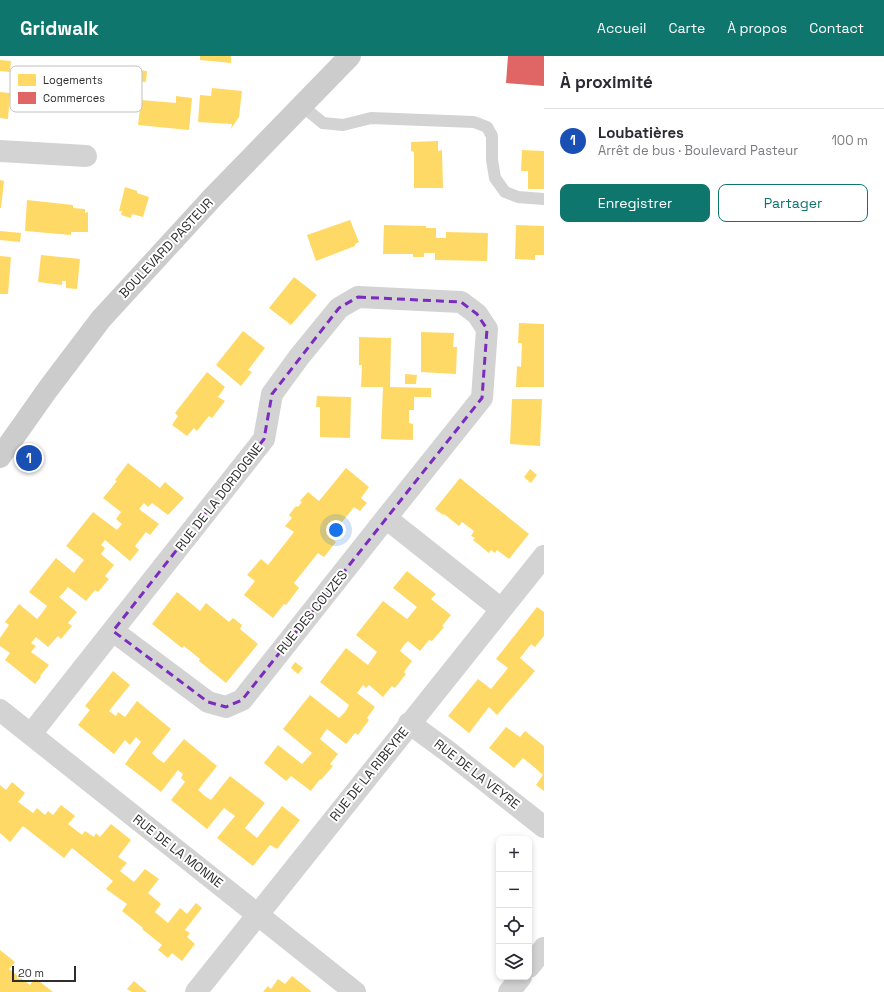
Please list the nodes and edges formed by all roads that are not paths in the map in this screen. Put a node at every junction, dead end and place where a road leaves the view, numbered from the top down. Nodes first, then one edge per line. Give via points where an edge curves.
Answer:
1 (350, 56) edge
2 (302, 106) junction
3 (0, 150) edge
4 (86, 156) dead end
5 (544, 199) edge
6 (0, 457) edge
7 (386, 518) junction
8 (544, 556) edge
9 (501, 610) junction
10 (113, 631) junction
11 (0, 710) edge
12 (410, 723) junction
13 (31, 734) junction
14 (544, 827) edge
15 (258, 914) junction
16 (544, 948) edge
17 (532, 963) edge
18 (519, 980) edge
19 (196, 992) edge
20 (355, 992) edge
21 (509, 992) edge

1 - 2 main road, BOULEVARD PASTEUR
2 - 5 lane via 323,122 343,125 371,118 474,122 486,128 492,136 495,178 505,192 518,197
2 - 6 main road, BOULEVARD PASTEUR via 207,203 101,319
3 - 4 street
7 - 9 street
7 - 10 street, RUE DES COUZES via 242,700 226,707 208,702
7 - 10 street, RUE DE LA DORDOGNE via 482,398 487,329 477,314 461,302 358,297 339,308 272,394 264,439
8 - 9 street, RUE DE LA RIBEYRE
9 - 12 street, RUE DE LA RIBEYRE
10 - 13 street, RUE DE LA DORDOGNE
11 - 13 street, RUE DE LA MONNE
12 - 14 street, RUE DE LA VEYRE
12 - 15 street, RUE DE LA RIBEYRE
13 - 15 street, RUE DE LA MONNE
15 - 19 street, RUE DE LA RIBEYRE
15 - 20 street, RUE DE LA MONNE
16 - 17 street
18 - 21 street

